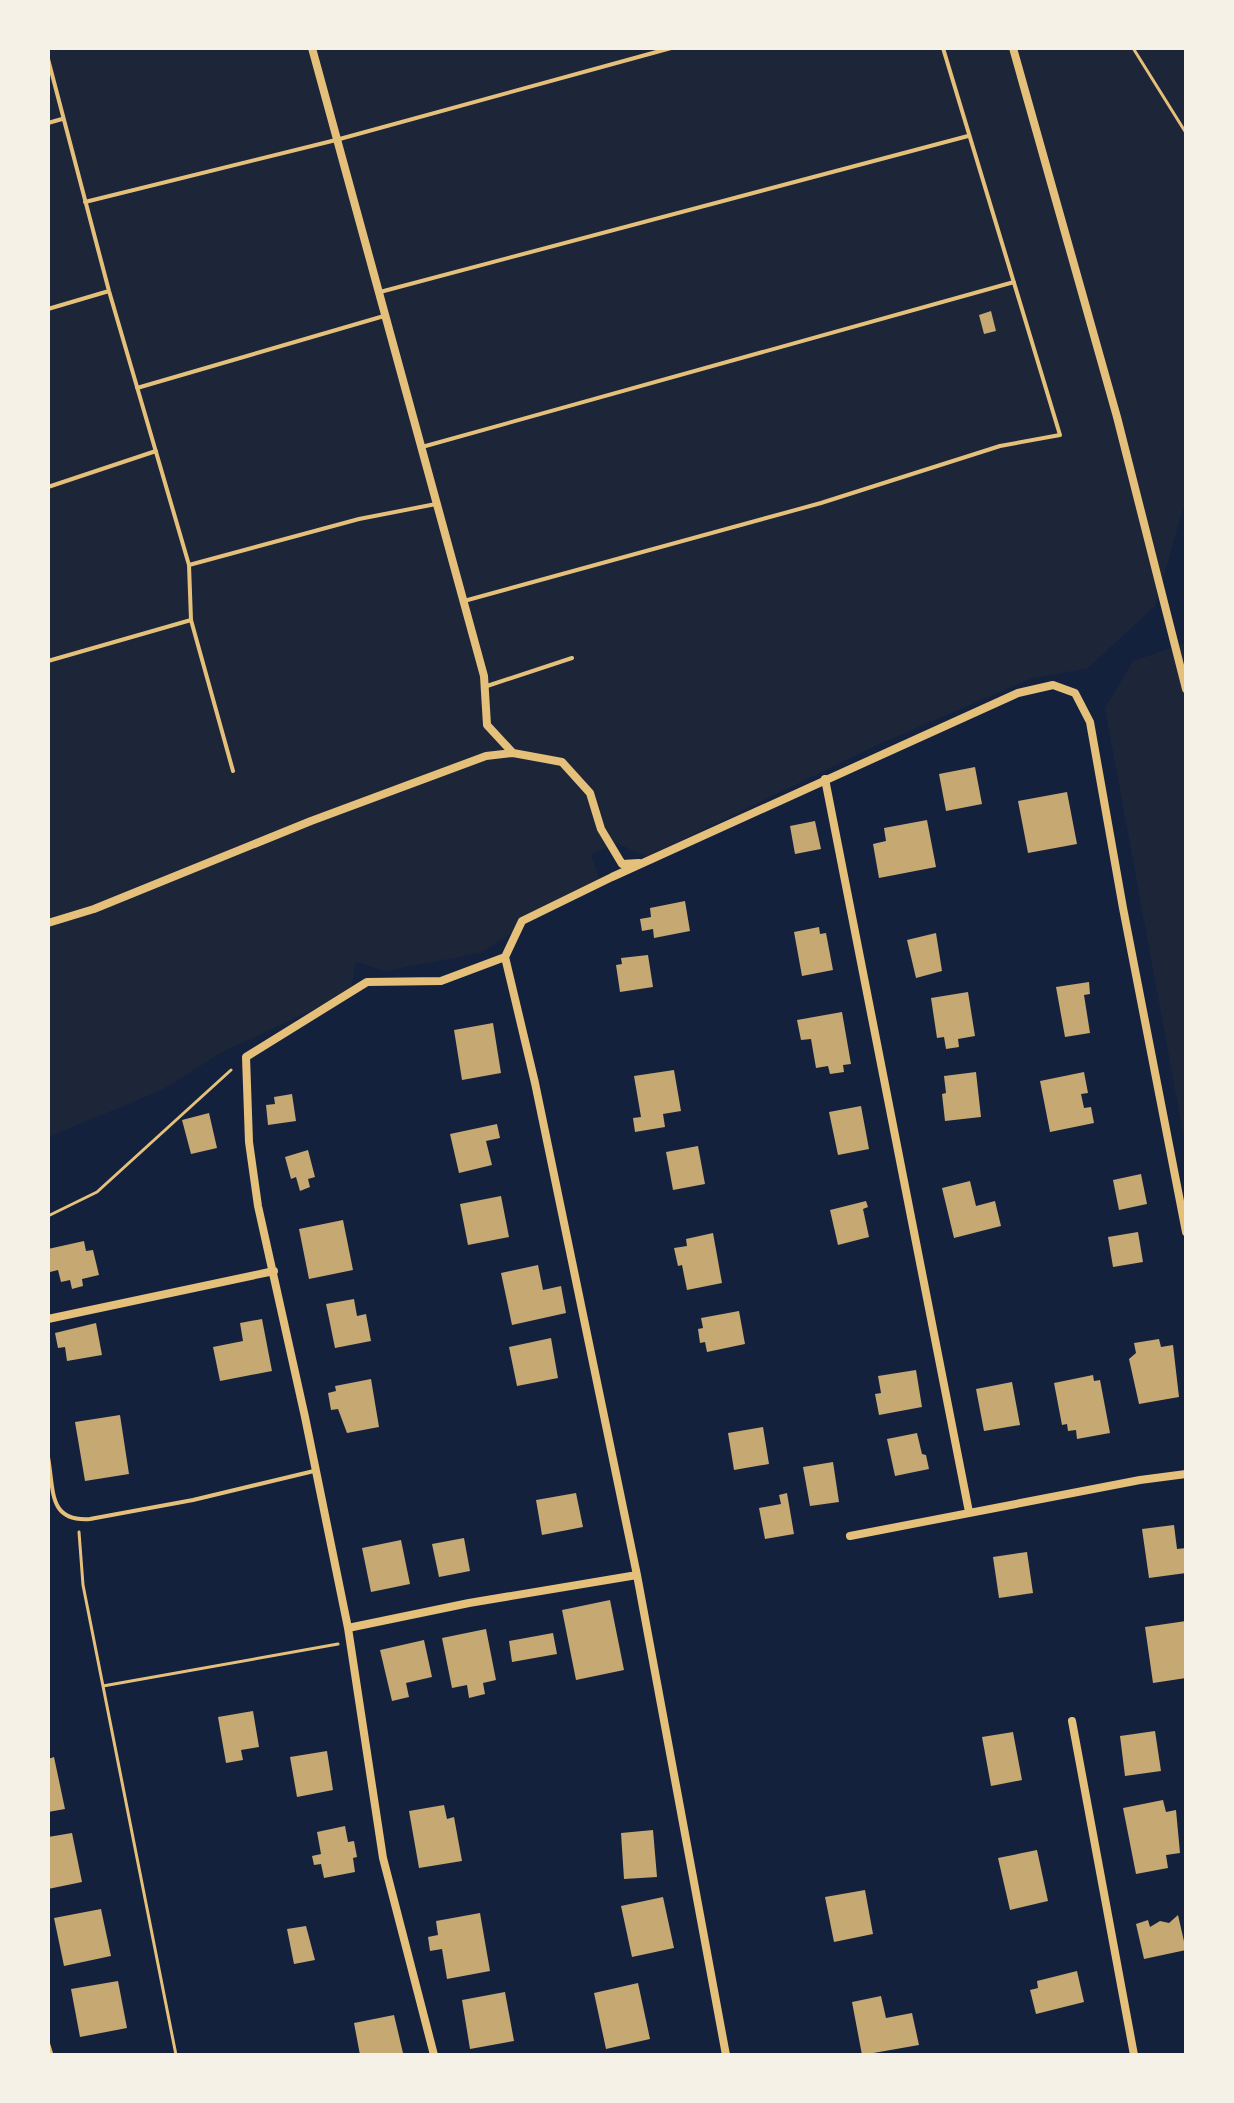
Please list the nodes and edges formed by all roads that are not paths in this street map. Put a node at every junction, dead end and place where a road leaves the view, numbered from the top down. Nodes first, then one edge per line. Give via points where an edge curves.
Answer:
1 (312, 48) edge
2 (671, 48) edge
3 (943, 48) edge
4 (1013, 48) edge
5 (48, 59) edge
6 (62, 119) junction
7 (48, 123) edge
8 (968, 136) junction
9 (336, 140) junction
10 (85, 202) junction
11 (1014, 282) junction
12 (109, 291) junction
13 (378, 293) junction
14 (48, 309) edge
15 (384, 316) junction
16 (137, 388) junction
17 (422, 447) junction
18 (156, 451) junction
19 (48, 487) edge
20 (439, 503) junction
21 (189, 565) junction
22 (464, 601) junction
23 (191, 620) junction
24 (572, 658) dead end
25 (48, 661) edge
26 (485, 686) junction
27 (1186, 689) edge
28 (513, 753) junction
29 (233, 771) dead end
30 (825, 779) junction
31 (646, 862) junction
32 (48, 923) edge
33 (505, 957) junction
34 (1186, 1232) edge
35 (274, 1271) junction
36 (48, 1319) edge
37 (48, 1457) edge
38 (316, 1470) junction
39 (1186, 1474) edge
40 (969, 1512) junction
41 (850, 1536) dead end
42 (637, 1575) junction
43 (348, 1628) junction
44 (1072, 1721) dead end
45 (434, 2055) edge
46 (726, 2055) edge
47 (1134, 2055) edge

1 - 9 street
2 - 9 lane
3 - 8 lane
4 - 27 street via 1117,417
5 - 6 lane
6 - 7 lane
6 - 10 lane
8 - 11 lane
8 - 13 lane
9 - 10 lane
9 - 13 street
10 - 12 lane
11 - 17 lane
11 - 22 lane via 1060,435 1000,446 821,503
12 - 14 lane
12 - 16 lane
13 - 15 street
15 - 16 lane
15 - 17 street
16 - 18 lane
17 - 20 street
18 - 19 lane
18 - 21 lane
20 - 21 lane
20 - 22 street
21 - 23 lane
22 - 26 street
23 - 25 lane
23 - 29 lane
24 - 26 lane
26 - 28 street via 487,725
28 - 31 street via 562,762 590,793 601,829 622,864
28 - 32 street via 486,756
30 - 31 street
30 - 34 street via 1018,693 1053,685 1075,693 1090,722
30 - 40 street
31 - 33 street via 522,921
33 - 35 street via 441,981 367,982 246,1057 249,1142
33 - 42 street
35 - 36 street
35 - 38 street
37 - 38 lane via 59,1509 78,1520 193,1500
38 - 43 street
39 - 40 street
40 - 41 street
42 - 43 street
42 - 46 street
43 - 45 street via 383,1858
44 - 47 street

